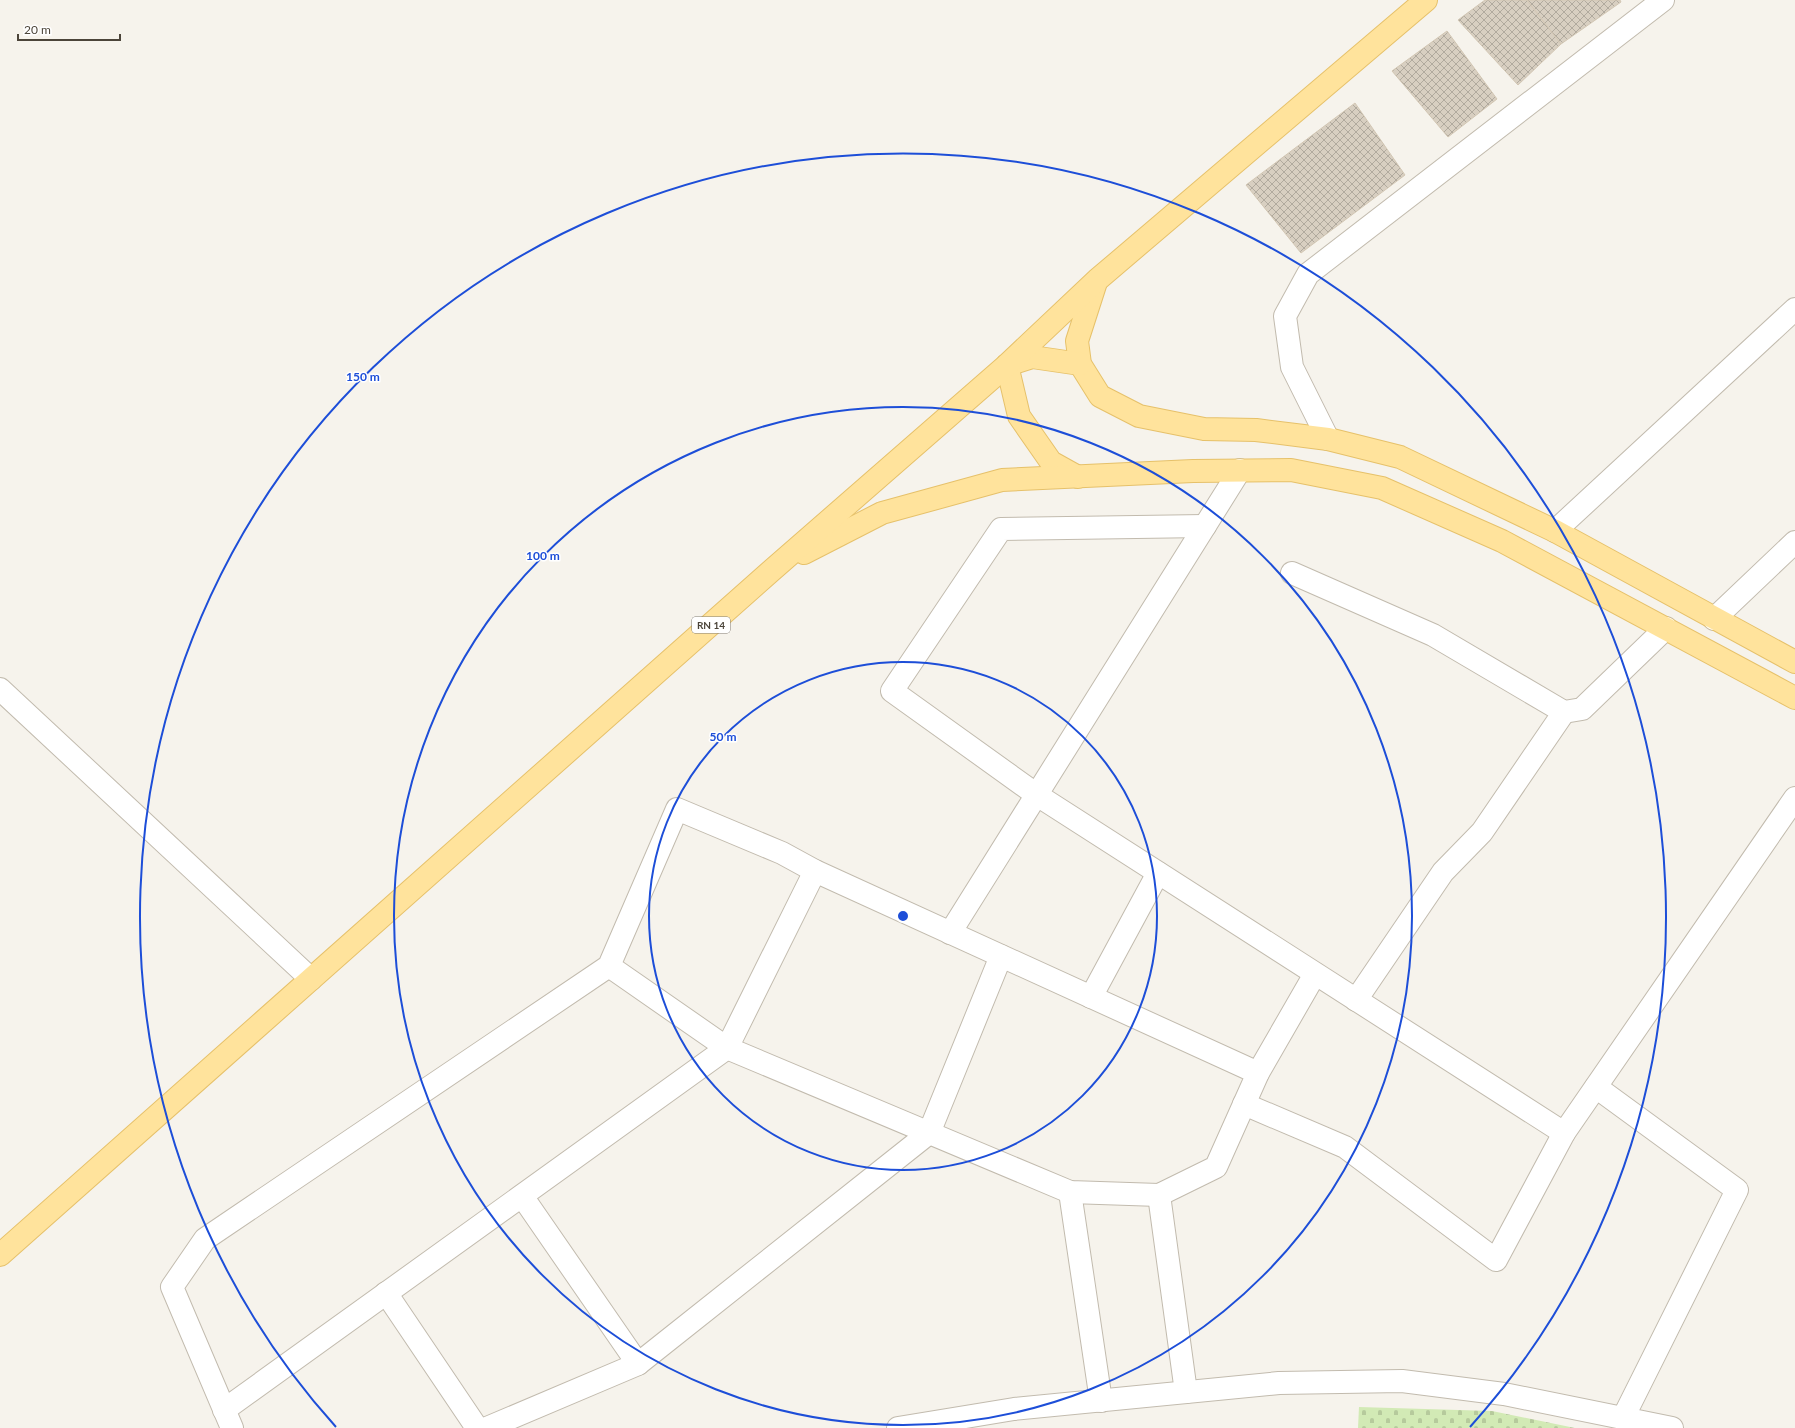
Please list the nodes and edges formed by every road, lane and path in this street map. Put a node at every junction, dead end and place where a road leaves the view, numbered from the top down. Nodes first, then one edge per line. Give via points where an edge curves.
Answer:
1 (1426, 0) edge
2 (1663, 0) edge
3 (1097, 280) junction
4 (1795, 309) edge
5 (1080, 364) junction
6 (1007, 365) junction
7 (1328, 439) junction
8 (1240, 470) junction
9 (1078, 477) junction
10 (1205, 526) junction
11 (1555, 531) junction
12 (1795, 542) edge
13 (772, 571) junction
14 (1292, 574) dead end
15 (1714, 619) junction
16 (1666, 628) junction
17 (1795, 662) edge
18 (0, 689) edge
19 (1795, 698) edge
20 (1564, 712) junction
21 (1037, 795) junction
22 (1795, 798) edge
23 (815, 871) junction
24 (1158, 872) junction
25 (950, 933) junction
26 (1001, 956) junction
27 (609, 966) junction
28 (1315, 974) junction
29 (310, 979) junction
30 (1091, 997) junction
31 (1356, 1000) junction
32 (727, 1048) junction
33 (1258, 1073) junction
34 (1596, 1087) junction
35 (1244, 1104) junction
36 (929, 1133) junction
37 (1564, 1133) junction
38 (1070, 1192) junction
39 (1159, 1195) junction
40 (522, 1196) junction
41 (0, 1255) edge
42 (386, 1294) junction
43 (638, 1364) junction
44 (1186, 1392) junction
45 (1101, 1401) junction
46 (1623, 1418) junction
47 (228, 1419) edge
48 (528, 1420) edge
49 (477, 1428) edge
50 (487, 1428) edge
51 (898, 1428) edge
52 (1672, 1428) edge

1 - 3 main road, RN 14
2 - 7 street via 1308,274 1285,316 1292,367
3 - 5 main road via 1077,341
3 - 6 main road, RN 14
4 - 11 street
5 - 6 main road via 1032,357
5 - 7 main road via 1100,396 1139,416 1204,429 1256,430
6 - 9 main road via 1019,416 1051,462
6 - 13 main road, RN 14
7 - 11 main road via 1400,457
8 - 9 main road
8 - 10 street
8 - 16 main road via 1291,470 1382,488 1502,541
9 - 13 main road via 1002,480 882,513
10 - 21 street
10 - 21 street via 1002,530 892,691
11 - 15 main road
12 - 15 street
13 - 29 main road, RN 14
14 - 20 street via 1433,635
15 - 17 main road
16 - 19 main road
16 - 20 street via 1582,709
18 - 29 street
20 - 31 street via 1482,832 1443,872
21 - 24 street
21 - 25 street
22 - 34 street
23 - 25 street
23 - 27 street via 782,853 677,809
23 - 32 street
24 - 28 street
24 - 30 street
25 - 26 street
26 - 30 street
26 - 36 street
27 - 32 street
27 - 47 street via 205,1239 172,1287
28 - 31 street
28 - 33 street
29 - 41 main road, RN 14
30 - 33 street
31 - 37 street
32 - 36 street
32 - 40 street
33 - 35 street
34 - 37 street
34 - 46 street via 1737,1190
35 - 37 street via 1345,1147 1496,1260
35 - 39 street via 1216,1166
36 - 38 street
36 - 43 street
38 - 39 street
38 - 45 street
39 - 44 street
40 - 42 street
40 - 43 street
42 - 47 street
42 - 49 street
43 - 48 street
44 - 45 street
44 - 46 street via 1279,1383 1402,1381 1504,1394
45 - 51 street via 1014,1409
46 - 52 street
48 - 50 street

